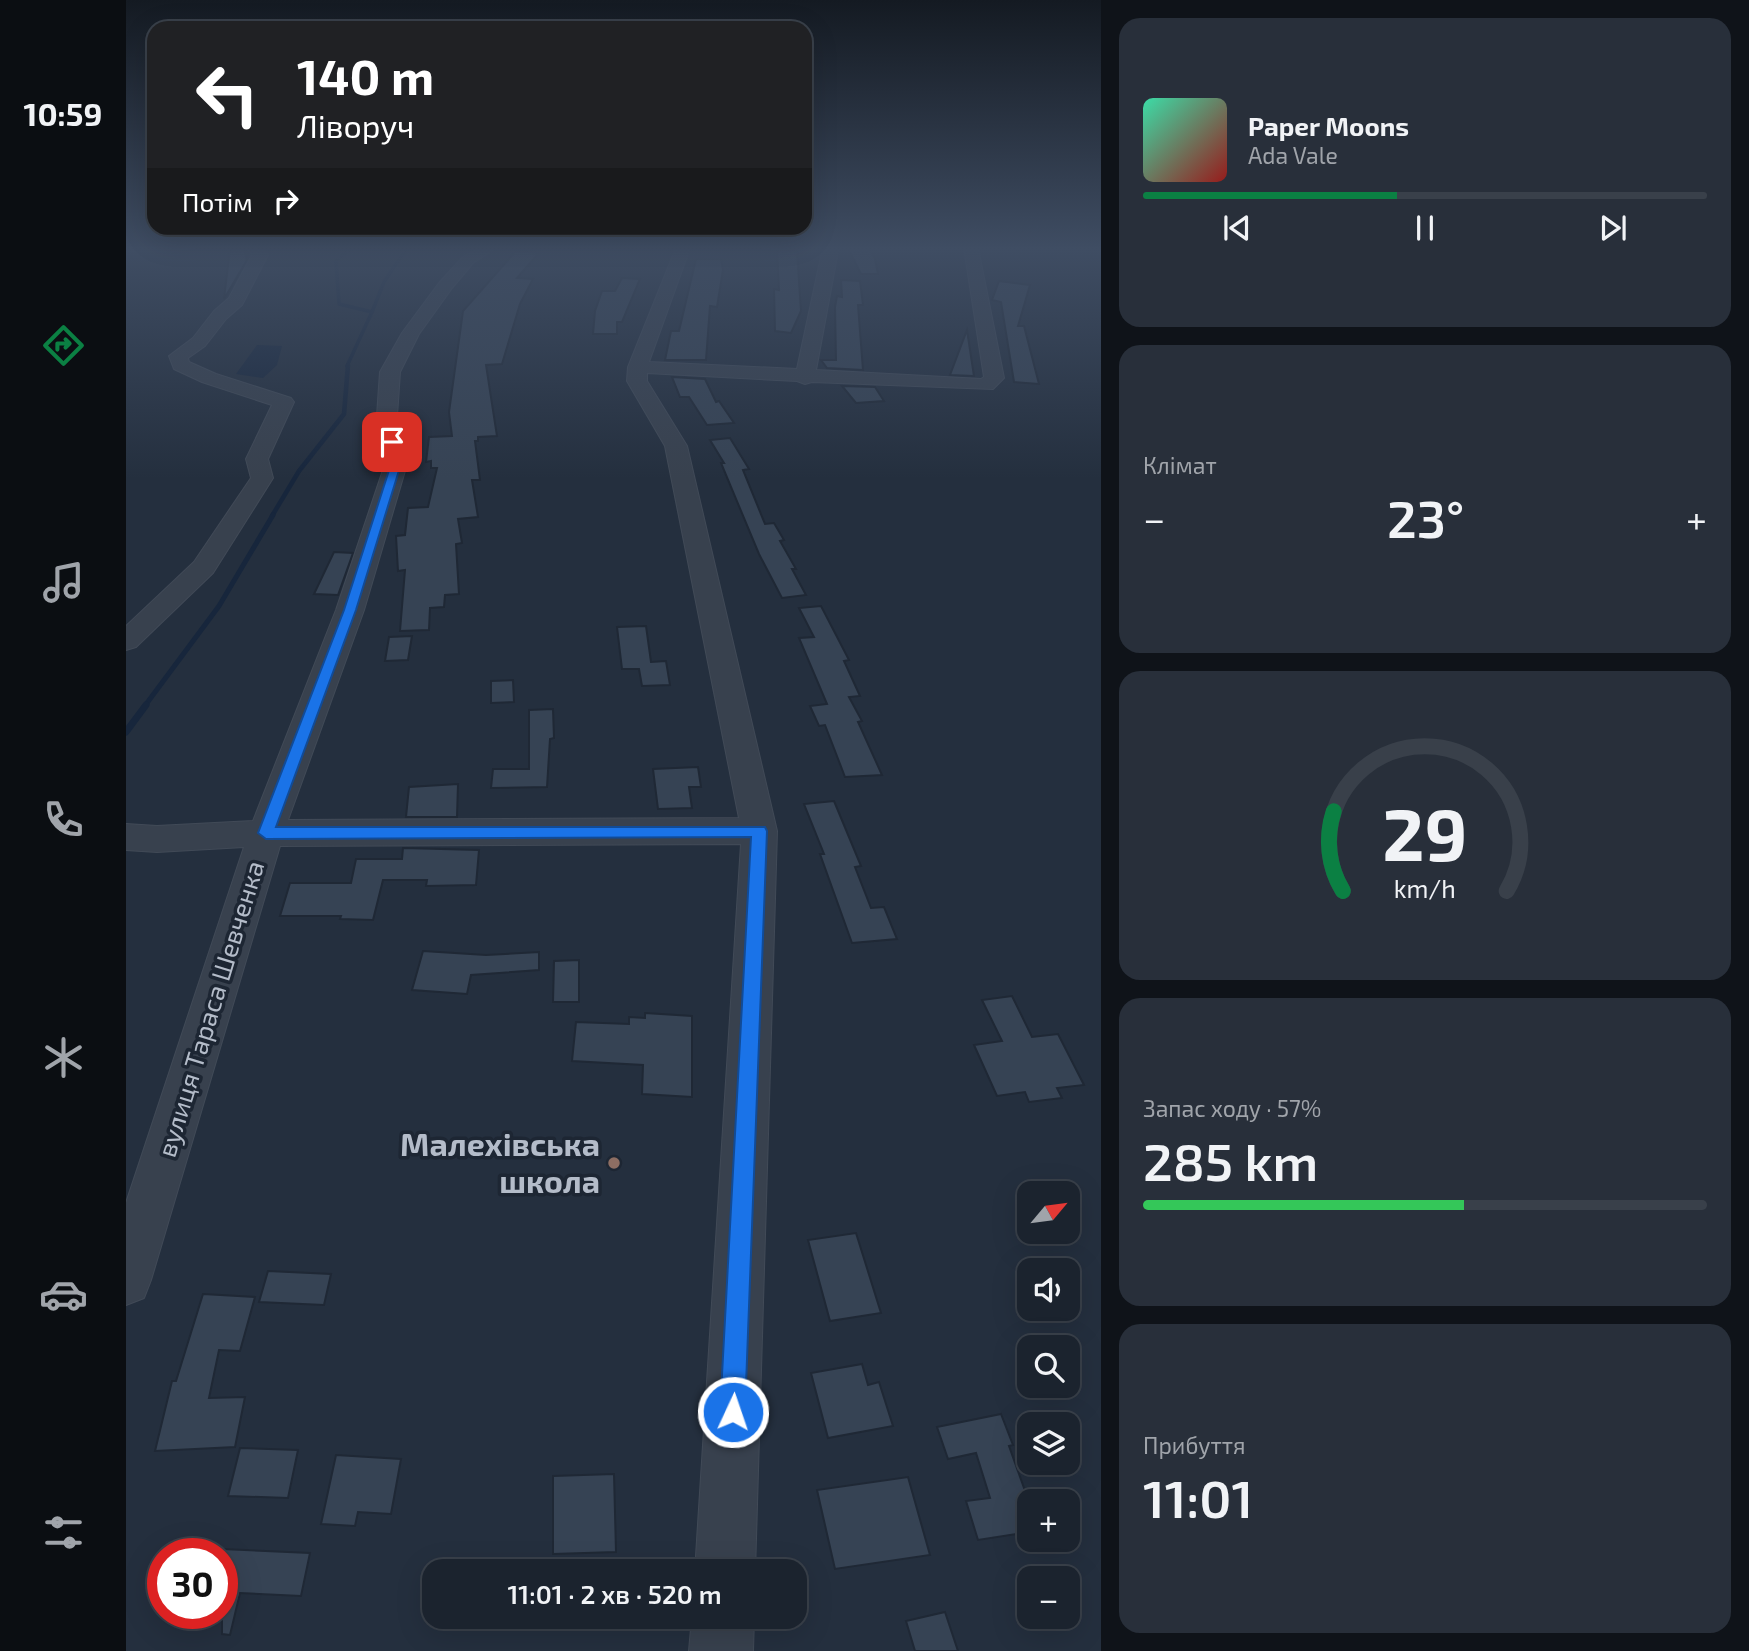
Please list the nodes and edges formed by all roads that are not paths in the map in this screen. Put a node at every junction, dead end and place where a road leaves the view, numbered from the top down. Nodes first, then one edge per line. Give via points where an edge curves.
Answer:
1 (212, 325) edge
2 (417, 325) edge
3 (654, 325) edge
4 (815, 325) edge
5 (985, 325) edge
6 (638, 367) junction
7 (805, 377) junction
8 (126, 640) edge
9 (759, 831) junction
10 (266, 833) junction
11 (126, 837) edge
12 (126, 1280) edge
13 (726, 1559) edge
14 (722, 1629) edge
15 (721, 1651) edge

1 - 8 street via 200,342 178,356 181,365 284,401 257,459 262,478 204,567
2 - 10 street, вулиця Тараса Шевченка via 390,372 387,416 396,464 350,610
3 - 6 street
4 - 7 street
5 - 7 street via 994,378 986,385
6 - 7 street
6 - 9 street via 637,381 676,446
9 - 10 street
9 - 13 street
10 - 11 street
10 - 12 street, вулиця Тараса Шевченка
14 - 15 street

